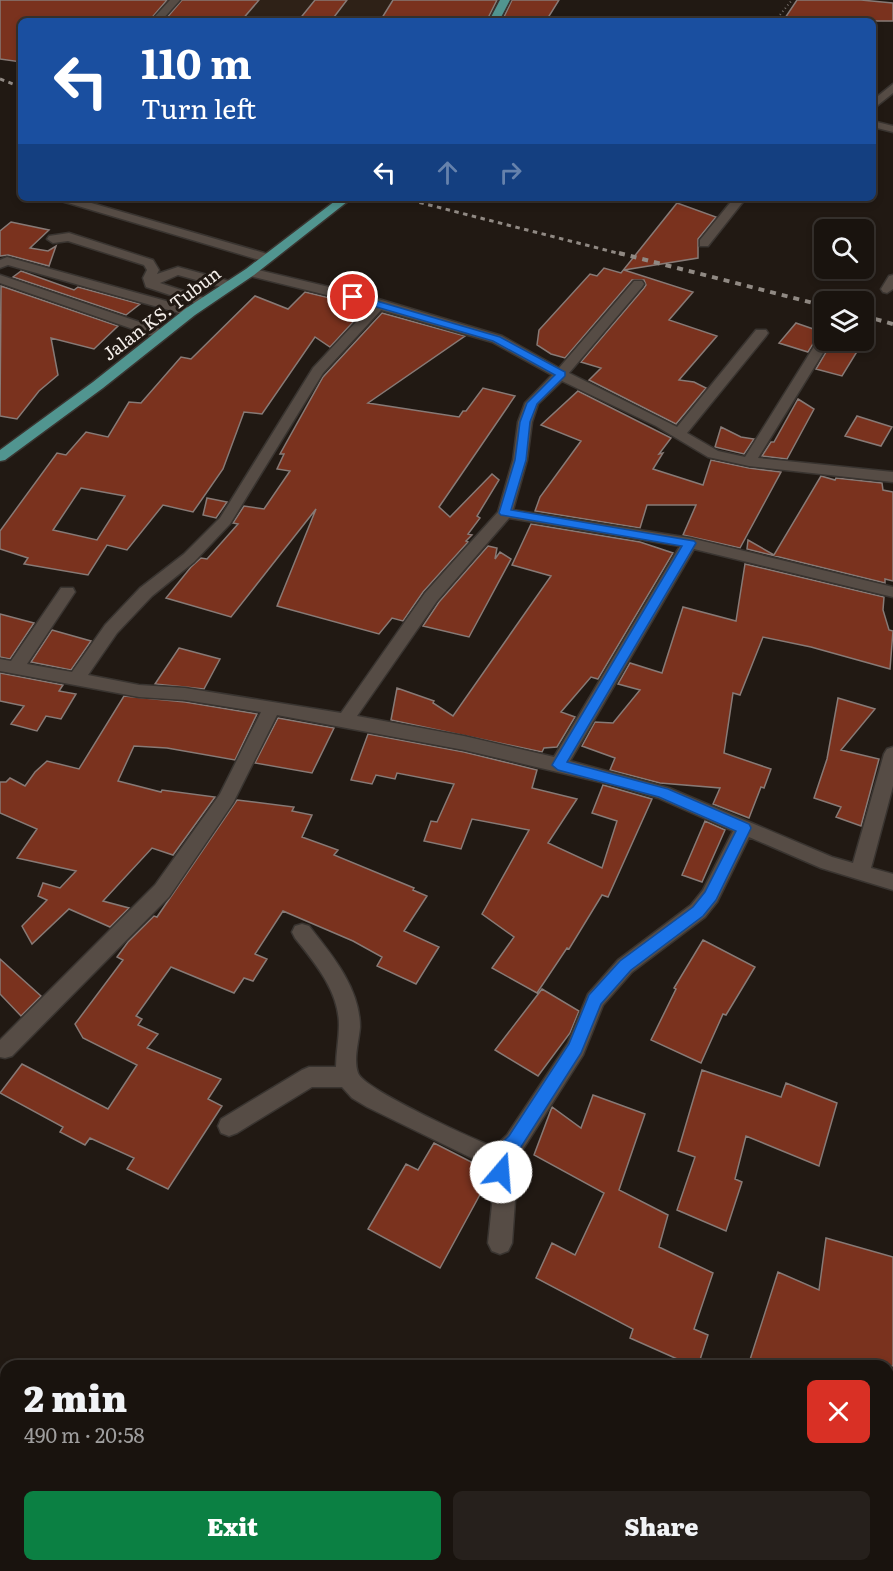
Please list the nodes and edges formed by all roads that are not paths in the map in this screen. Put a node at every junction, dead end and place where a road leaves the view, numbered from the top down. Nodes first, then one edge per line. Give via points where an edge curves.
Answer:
1 (176, 0) edge
2 (505, 0) edge
3 (159, 18) edge
4 (496, 18) edge
5 (893, 87) edge
6 (876, 103) edge
7 (876, 125) edge
8 (893, 129) edge
9 (72, 201) edge
10 (342, 201) edge
11 (739, 201) edge
12 (53, 239) dead end
13 (704, 243) dead end
14 (267, 258) junction
15 (0, 264) edge
16 (250, 272) junction
17 (0, 279) edge
18 (150, 284) junction
19 (638, 284) dead end
20 (229, 285) junction
21 (204, 302) junction
22 (379, 305) junction
23 (190, 312) junction
24 (761, 333) dead end
25 (161, 334) junction
26 (818, 351) edge
27 (561, 374) junction
28 (679, 434) junction
29 (0, 457) edge
30 (749, 462) junction
31 (893, 477) edge
32 (505, 513) junction
33 (690, 543) junction
34 (67, 592) dead end
35 (893, 592) edge
36 (8, 666) edge
37 (76, 680) junction
38 (271, 709) junction
39 (345, 720) junction
40 (893, 754) edge
41 (558, 765) junction
42 (744, 828) junction
43 (860, 873) junction
44 (893, 882) edge
45 (302, 932) dead end
46 (5, 1049) dead end
47 (348, 1077) junction
48 (229, 1126) dead end
49 (497, 1159) junction
50 (500, 1244) dead end

1 - 3 street
2 - 4 main road
5 - 6 street
7 - 8 street
9 - 14 street
10 - 14 main road, Jalan KS. Tubun
11 - 13 street
12 - 18 street via 69,237 149,263 153,270
14 - 16 main road, Jalan KS. Tubun
15 - 23 street via 7,261
16 - 20 main road, Jalan KS. Tubun
16 - 22 street
17 - 25 street
18 - 20 street via 178,271
18 - 21 street
19 - 27 street
20 - 21 main road, Jalan KS. Tubun
21 - 23 main road, Jalan KS. Tubun
22 - 27 street via 497,339
22 - 37 street via 318,371 225,521 111,629
23 - 25 main road, Jalan KS. Tubun
24 - 28 street
25 - 29 main road, Jalan KS. Tubun
26 - 30 street
27 - 28 street
27 - 32 street via 532,403
28 - 30 street via 713,454
30 - 31 street
32 - 33 street
32 - 39 street via 431,597
33 - 35 street
33 - 41 street
34 - 36 street
36 - 37 street
37 - 38 street
38 - 39 street
38 - 46 street via 227,798 162,891
39 - 41 street
40 - 43 street
41 - 42 street via 663,793
42 - 43 street
42 - 49 street via 710,896 698,911 625,966 595,1000 576,1048 515,1142
43 - 44 street
45 - 47 street via 337,978 349,1019
47 - 48 street via 309,1077
47 - 49 street via 377,1102
49 - 50 street via 505,1186

